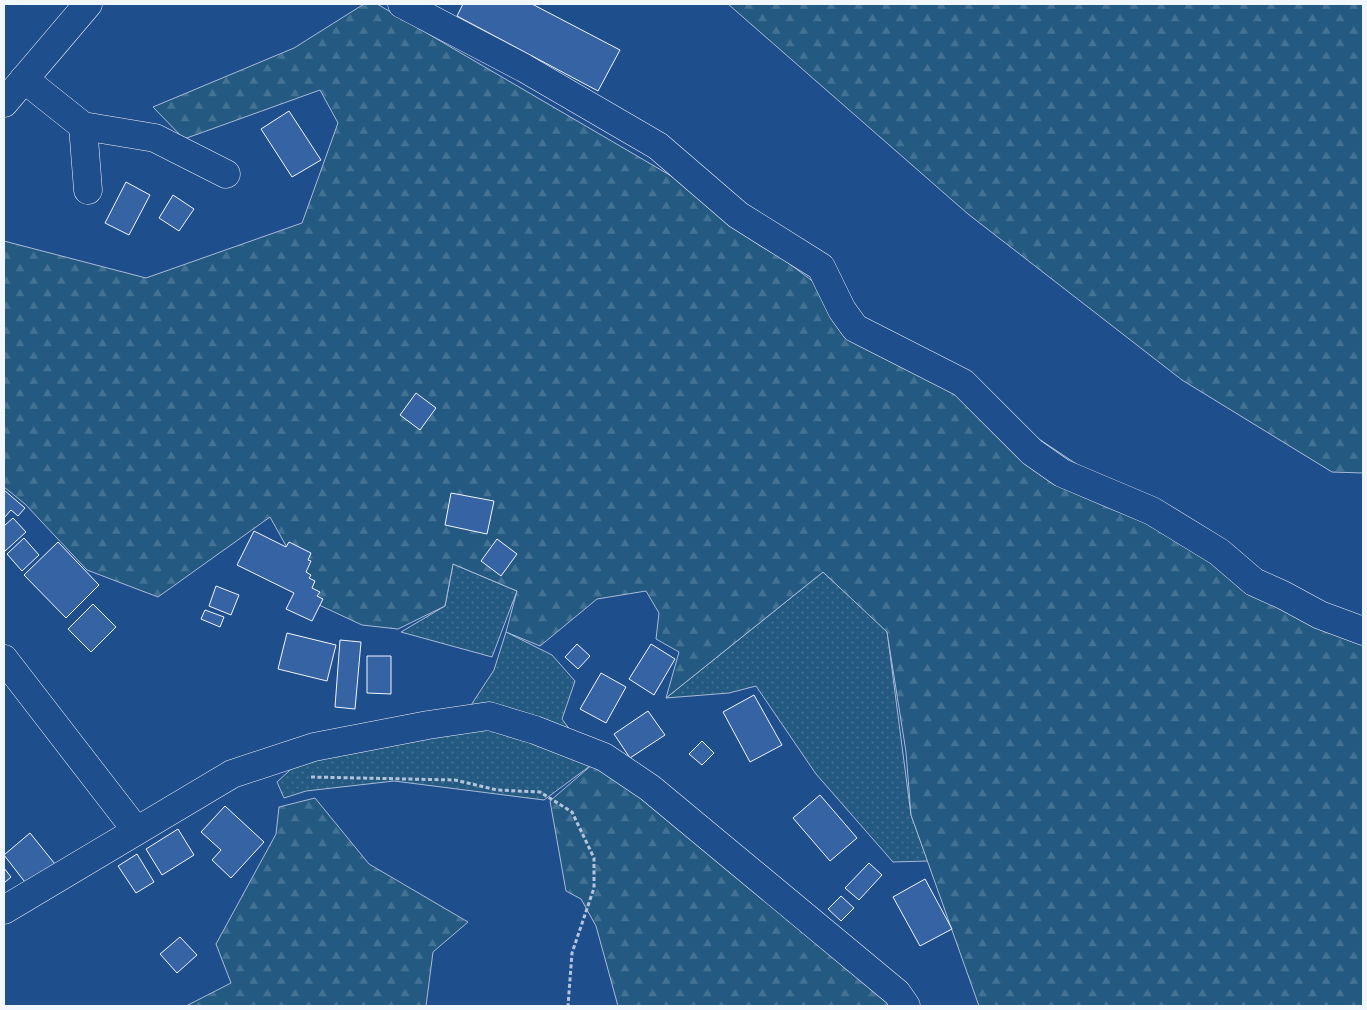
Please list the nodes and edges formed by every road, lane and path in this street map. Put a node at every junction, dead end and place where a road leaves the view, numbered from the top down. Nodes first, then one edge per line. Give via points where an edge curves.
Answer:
1 (88, 4) edge
2 (402, 4) edge
3 (24, 79) junction
4 (4, 103) edge
5 (83, 126) junction
6 (226, 174) dead end
7 (88, 190) dead end
8 (1363, 631) edge
9 (4, 659) edge
10 (310, 777) dead end
11 (136, 830) junction
12 (4, 910) edge
13 (568, 1006) edge
14 (906, 1006) edge

1 - 3 street
2 - 8 street via 524,68 658,146 738,215 822,267 842,310 855,328 963,383 1032,452 1062,473 1152,511 1218,552 1254,582 1320,615
3 - 4 street
3 - 5 street
5 - 6 street via 155,138
5 - 7 street
9 - 11 street
10 - 13 path via 455,780 497,790 540,792 572,812 594,858 594,888 572,954
11 - 12 street
11 - 14 street via 232,774 314,747 489,716 604,757 650,788 897,993

